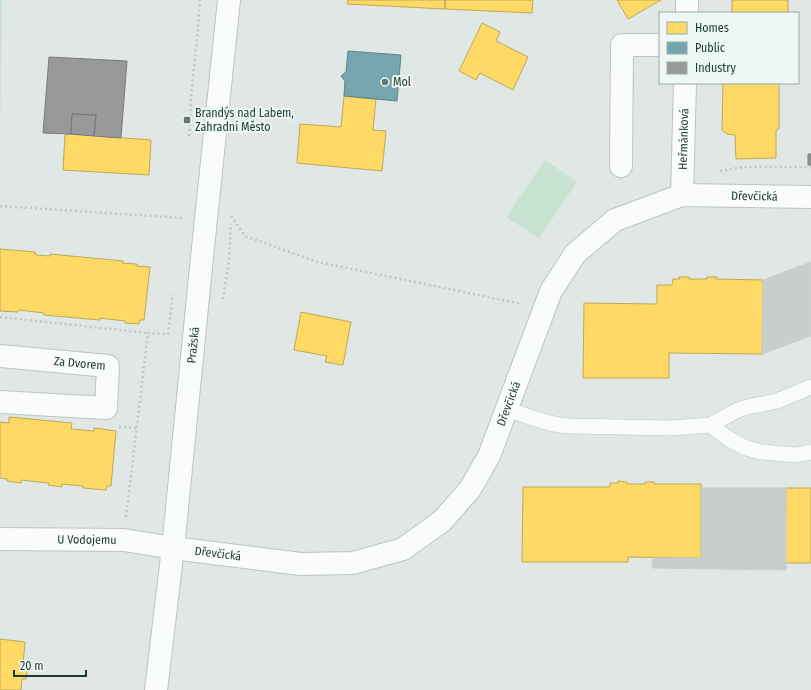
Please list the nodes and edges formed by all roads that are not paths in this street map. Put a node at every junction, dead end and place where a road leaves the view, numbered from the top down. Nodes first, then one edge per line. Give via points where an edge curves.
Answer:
1 (229, 0) edge
2 (687, 0) edge
3 (687, 12) edge
4 (659, 45) edge
5 (685, 84) edge
6 (621, 166) dead end
7 (682, 195) junction
8 (811, 197) edge
9 (0, 356) edge
10 (811, 387) edge
11 (0, 402) edge
12 (507, 409) junction
13 (710, 425) junction
14 (811, 452) edge
15 (0, 539) edge
16 (173, 548) junction
17 (156, 690) edge

1 - 16 street, Pražská
2 - 3 street
4 - 6 street via 622,45
5 - 7 street, Heřmánková
7 - 8 street, Dřevčická
7 - 12 street, Dřevčická via 615,220 575,254 551,291
9 - 11 street, Za Dvorem via 108,366 106,408
10 - 13 lane via 778,401 741,409
12 - 13 lane via 565,426 672,428
12 - 16 street, Dřevčická via 489,456 470,489 442,521 402,549 352,563 301,564
13 - 14 lane via 746,448 761,452
15 - 16 street, U Vodojemu via 124,540
16 - 17 street, Pražská

